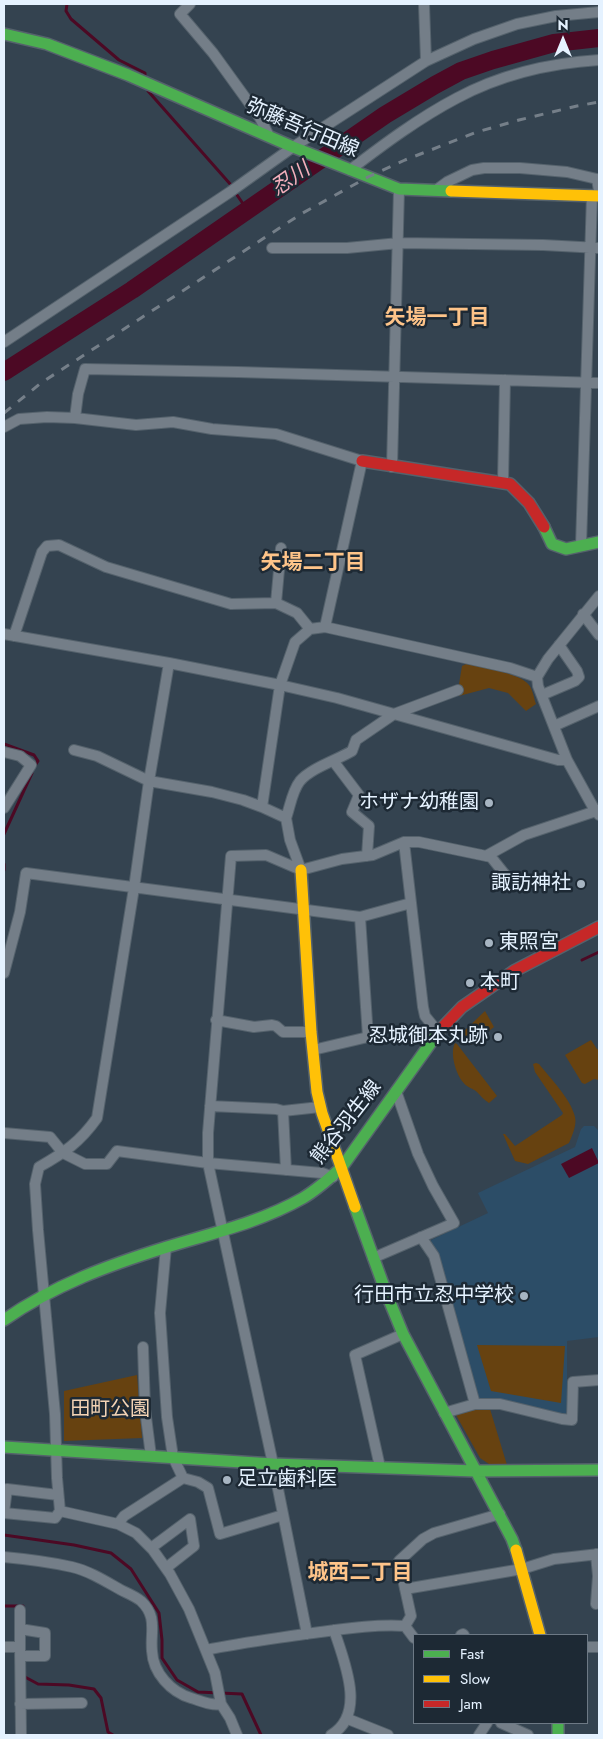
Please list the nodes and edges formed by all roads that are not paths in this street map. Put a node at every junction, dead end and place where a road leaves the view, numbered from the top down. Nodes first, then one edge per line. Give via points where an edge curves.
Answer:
1 (190, 4) edge
2 (424, 4) edge
3 (599, 12) edge
4 (4, 34) edge
5 (599, 60) edge
6 (426, 61) junction
7 (269, 136) junction
8 (296, 148) junction
9 (347, 169) junction
10 (399, 189) junction
11 (436, 190) junction
12 (597, 194) edge
13 (399, 243) junction
14 (272, 248) dead end
15 (595, 248) edge
16 (4, 342) edge
17 (393, 377) junction
18 (505, 380) junction
19 (585, 382) junction
20 (599, 383) edge
21 (75, 418) junction
22 (4, 427) edge
23 (362, 461) junction
24 (392, 467) junction
25 (503, 482) junction
26 (599, 542) edge
27 (581, 546) junction
28 (281, 548) dead end
29 (599, 596) edge
30 (276, 603) junction
31 (584, 614) junction
32 (325, 627) junction
33 (310, 630) junction
34 (9, 635) edge
35 (599, 635) edge
36 (559, 645) junction
37 (169, 663) junction
38 (537, 677) junction
39 (280, 685) junction
40 (458, 690) dead end
41 (542, 695) junction
42 (599, 706) edge
43 (394, 714) junction
44 (554, 726) junction
45 (74, 750) dead end
46 (4, 752) edge
47 (567, 760) junction
48 (334, 762) junction
49 (148, 781) junction
50 (262, 807) junction
51 (4, 808) edge
52 (598, 812) edge
53 (286, 818) junction
54 (404, 842) junction
55 (367, 856) junction
56 (486, 856) junction
57 (302, 870) junction
58 (507, 877) dead end
59 (134, 888) junction
60 (227, 900) junction
61 (411, 903) junction
62 (304, 909) junction
63 (360, 917) junction
64 (599, 927) edge
65 (4, 973) edge
66 (216, 1020) junction
67 (311, 1032) junction
68 (438, 1032) junction
69 (313, 1050) junction
70 (396, 1091) junction
71 (210, 1106) junction
72 (320, 1107) junction
73 (283, 1111) junction
74 (4, 1133) edge
75 (63, 1153) junction
76 (208, 1163) junction
77 (342, 1167) junction
78 (286, 1170) junction
79 (333, 1177) junction
80 (224, 1230) junction
81 (421, 1237) junction
82 (166, 1247) junction
83 (373, 1258) junction
84 (44, 1294) junction
85 (4, 1320) edge
86 (404, 1334) junction
87 (142, 1347) dead end
88 (599, 1380) edge
89 (475, 1404) junction
90 (444, 1413) junction
91 (4, 1447) edge
92 (56, 1451) junction
93 (151, 1456) junction
94 (174, 1457) junction
95 (273, 1464) junction
96 (380, 1467) junction
97 (475, 1470) junction
98 (599, 1470) edge
99 (183, 1478) junction
100 (58, 1495) junction
101 (60, 1511) junction
102 (4, 1512) edge
103 (500, 1514) junction
104 (283, 1515) junction
105 (118, 1524) junction
106 (151, 1548) junction
107 (597, 1554) edge
108 (4, 1557) edge
109 (166, 1568) junction
110 (522, 1569) junction
111 (405, 1588) junction
112 (596, 1604) dead end
113 (20, 1610) dead end
114 (405, 1626) junction
115 (20, 1629) junction
116 (334, 1630) junction
117 (307, 1634) junction
118 (540, 1634) edge
119 (413, 1637) edge
120 (4, 1647) edge
121 (206, 1650) junction
122 (20, 1652) junction
123 (82, 1703) dead end
124 (20, 1704) junction
125 (221, 1704) junction
126 (348, 1719) junction
127 (486, 1724) edge
128 (503, 1724) edge
129 (21, 1735) edge
130 (237, 1735) edge
131 (331, 1735) edge
132 (388, 1735) edge
133 (479, 1735) edge
134 (528, 1735) edge

1 - 7 street via 180,14 213,53 260,118
2 - 6 street
3 - 6 street via 518,24 474,39
4 - 7 street, 弥藤吾行田線 via 83,57
5 - 9 street via 571,62 510,76 458,97
6 - 8 street
7 - 8 street, 弥藤吾行田線
8 - 9 street, 弥藤吾行田線
8 - 16 street
9 - 10 street, 弥藤吾行田線
10 - 11 street, 弥藤吾行田線
10 - 13 street
11 - 12 street, 弥藤吾行田線
11 - 12 street via 472,170 520,168 567,172 597,179
12 - 15 street
13 - 14 street via 347,248
13 - 15 street
13 - 17 street
15 - 19 street
17 - 18 street
17 - 21 street via 85,369
17 - 24 street
18 - 19 street
18 - 25 street
19 - 20 street
19 - 27 street
21 - 22 street via 19,420
21 - 23 street via 136,425 174,422 212,429 264,432
23 - 24 street
23 - 32 street
24 - 25 street
25 - 27 street via 520,491 544,524 552,544 566,550
26 - 27 street
28 - 30 street
29 - 31 street
30 - 33 street via 297,613
30 - 34 street via 231,604 106,566 59,545 47,546
31 - 35 street
31 - 36 street
32 - 33 street
32 - 38 street via 510,668
33 - 39 street via 295,642
34 - 37 street
36 - 38 street
36 - 41 street via 579,677
37 - 39 street
37 - 49 street
38 - 41 street
39 - 43 street
39 - 50 street
40 - 43 street
41 - 44 street
42 - 44 street
43 - 47 street
43 - 48 street via 356,740 352,751
44 - 47 street
45 - 49 street via 97,756
46 - 51 street via 20,756 31,764
47 - 52 street
48 - 53 street via 300,781
48 - 55 street via 359,795 352,812 369,826
49 - 50 street via 212,792
49 - 59 street
50 - 53 street
52 - 56 street via 524,835
53 - 57 street via 290,840
54 - 55 street
54 - 56 street via 419,842
54 - 61 street
55 - 57 street
56 - 58 street via 491,857
57 - 60 street via 266,855 231,856
57 - 62 street
59 - 60 street
59 - 65 street via 26,873 20,912
59 - 75 street via 97,1118 86,1133
60 - 62 street
60 - 66 street
61 - 63 street
61 - 68 street via 425,1016
62 - 63 street
62 - 67 street
63 - 69 street via 368,1036
64 - 68 street, 熊谷羽生線 via 507,975 462,1008
66 - 67 street via 254,1027 272,1025 283,1032
66 - 71 street
67 - 69 street
68 - 70 street, 熊谷羽生線
69 - 72 street
70 - 77 street, 熊谷羽生線
70 - 81 street via 418,1154 454,1224
71 - 73 street
71 - 76 street
72 - 73 street
72 - 77 street
73 - 78 street
74 - 75 street via 50,1137
75 - 76 street via 85,1164 107,1164 117,1151
75 - 84 street via 39,1167 35,1184
76 - 78 street
76 - 80 street
77 - 79 street, 熊谷羽生線
77 - 83 street
78 - 79 street
79 - 80 street, 熊谷羽生線 via 284,1208
80 - 82 street, 熊谷羽生線
80 - 95 street
81 - 83 street
81 - 89 street via 434,1256
82 - 84 street, 熊谷羽生線
82 - 94 street via 160,1313 167,1417
83 - 86 street
84 - 85 street, 熊谷羽生線
84 - 92 street
86 - 90 street
86 - 96 street via 355,1355
87 - 93 street
88 - 89 street via 573,1382 572,1420 500,1404
89 - 90 street
90 - 97 street
91 - 92 street
92 - 93 street
92 - 100 street
93 - 94 street
94 - 95 street
94 - 99 street
95 - 96 street
95 - 104 street
96 - 97 street
97 - 98 street
97 - 103 street
99 - 104 street via 208,1488 220,1534
99 - 105 street via 124,1516
100 - 101 street
100 - 102 street via 7,1490
101 - 102 street via 55,1518
101 - 105 street
103 - 110 street
103 - 111 street via 423,1539 399,1561
104 - 117 street
105 - 106 street via 136,1533
106 - 109 street
106 - 109 street via 190,1519 194,1546
107 - 110 street via 554,1559
107 - 112 street
108 - 125 street via 73,1567 101,1578 140,1601 152,1619 153,1660 167,1685 187,1697
109 - 121 street via 189,1609
110 - 111 street
110 - 118 street
111 - 114 street via 411,1616
113 - 115 street
114 - 116 street
114 - 119 street
115 - 122 street
115 - 122 street via 45,1633 45,1656
116 - 117 street
116 - 126 street via 348,1674 351,1696
117 - 121 street
120 - 122 street
121 - 125 street via 215,1673
122 - 124 street
123 - 124 street
124 - 129 street
125 - 130 street
126 - 131 street
126 - 132 street
127 - 133 street
128 - 134 street

